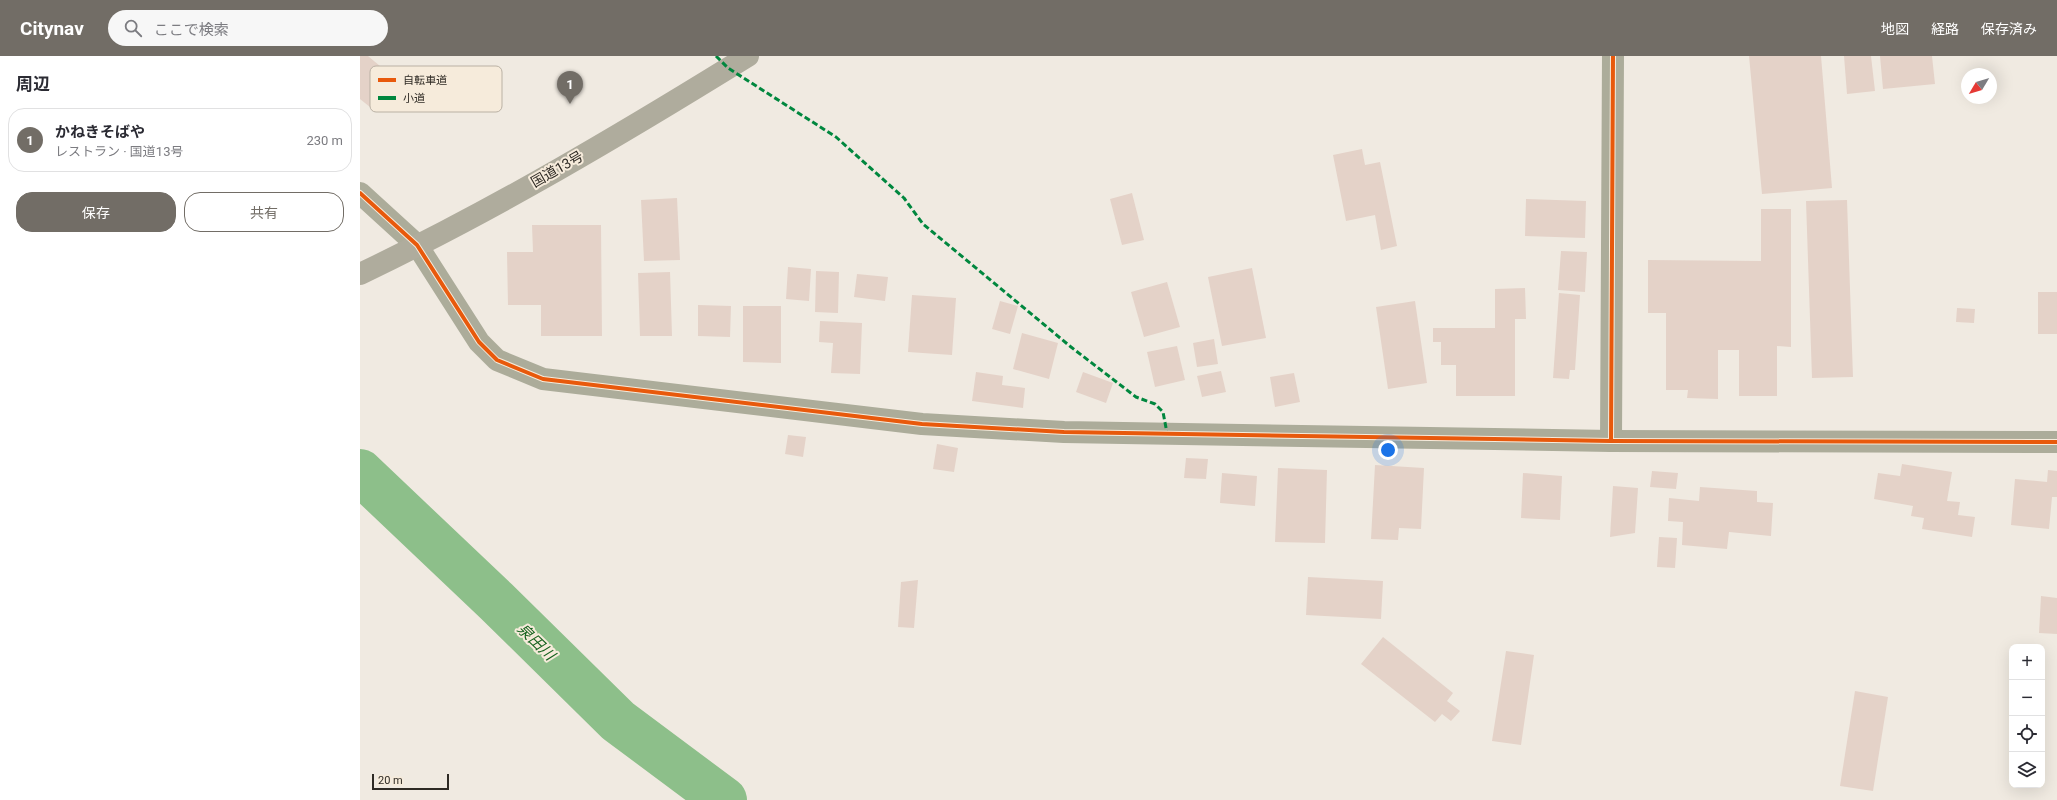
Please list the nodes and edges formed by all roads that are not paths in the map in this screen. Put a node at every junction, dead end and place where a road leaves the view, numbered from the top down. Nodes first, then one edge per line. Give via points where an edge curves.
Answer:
1 (748, 56) edge
2 (1613, 56) edge
3 (360, 193) edge
4 (417, 245) junction
5 (360, 274) edge
6 (1611, 441) junction
7 (2057, 442) edge

1 - 4 highway, 国道13号 via 551,173
2 - 6 street
3 - 4 street
4 - 5 highway, 国道13号
4 - 6 street via 479,342 497,360 542,379 930,424 1072,432
6 - 7 street

